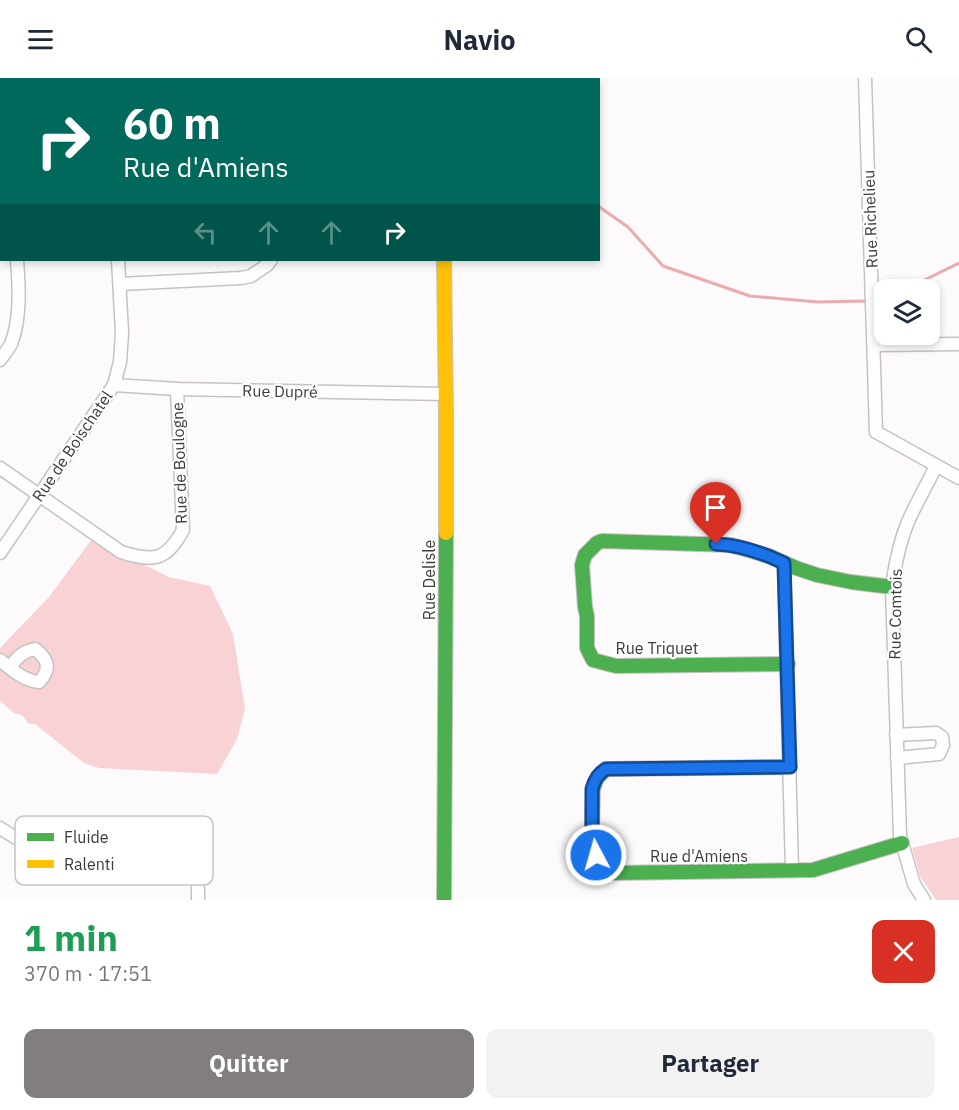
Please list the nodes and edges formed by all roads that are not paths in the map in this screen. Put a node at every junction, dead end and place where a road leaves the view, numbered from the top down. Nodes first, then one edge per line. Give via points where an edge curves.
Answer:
1 (866, 78) edge
2 (17, 261) edge
3 (118, 261) edge
4 (270, 261) edge
5 (444, 261) edge
6 (120, 284) junction
7 (940, 344) edge
8 (959, 344) edge
9 (874, 345) joint
10 (0, 360) edge
11 (114, 385) junction
12 (177, 389) junction
13 (446, 394) junction
14 (936, 466) junction
15 (0, 468) edge
16 (959, 478) edge
17 (39, 495) junction
18 (0, 552) edge
19 (784, 563) junction
20 (892, 587) junction
21 (788, 664) junction
22 (896, 735) junction
23 (897, 758) junction
24 (790, 767) junction
25 (0, 828) edge
26 (15, 837) edge
27 (902, 843) junction
28 (792, 872) junction
29 (444, 900) edge
30 (924, 900) edge

1 - 9 street, Rue Richelieu
2 - 10 street via 16,318 10,345
3 - 6 street, Rue de Boischatel
4 - 6 street via 251,276 241,278
5 - 13 street, Rue Delisle
6 - 11 street, Rue de Boischatel via 122,333
7 - 8 street
9 - 14 street, Rue Richelieu via 876,432
11 - 12 street, Rue Dupré
11 - 17 street, Rue de Boischatel
12 - 13 street, Rue Dupré
12 - 17 street, Rue de Boulogne via 183,530 175,545 164,554 152,558 121,552
13 - 29 street, Rue Delisle
14 - 16 street
14 - 20 street, Rue Comtois via 904,533
15 - 17 street, Rue de Boulogne
17 - 18 street, Rue de Boischatel
19 - 20 street, Rue Triquet via 817,575
19 - 21 street
19 - 21 street, Rue Triquet via 731,545 602,541 585,555 582,565 587,648 593,660 616,666
20 - 22 street, Rue Comtois
21 - 24 street
22 - 23 street, Rue Comtois
22 - 23 street via 936,734 942,737 943,745 939,754
23 - 27 street, Rue Comtois
24 - 28 street
24 - 28 street, Rue d'Amiens via 606,769 594,784 592,824 600,867 613,873
25 - 26 street
27 - 28 street, Rue d'Amiens via 813,870
27 - 30 street, Rue Comtois via 914,884

